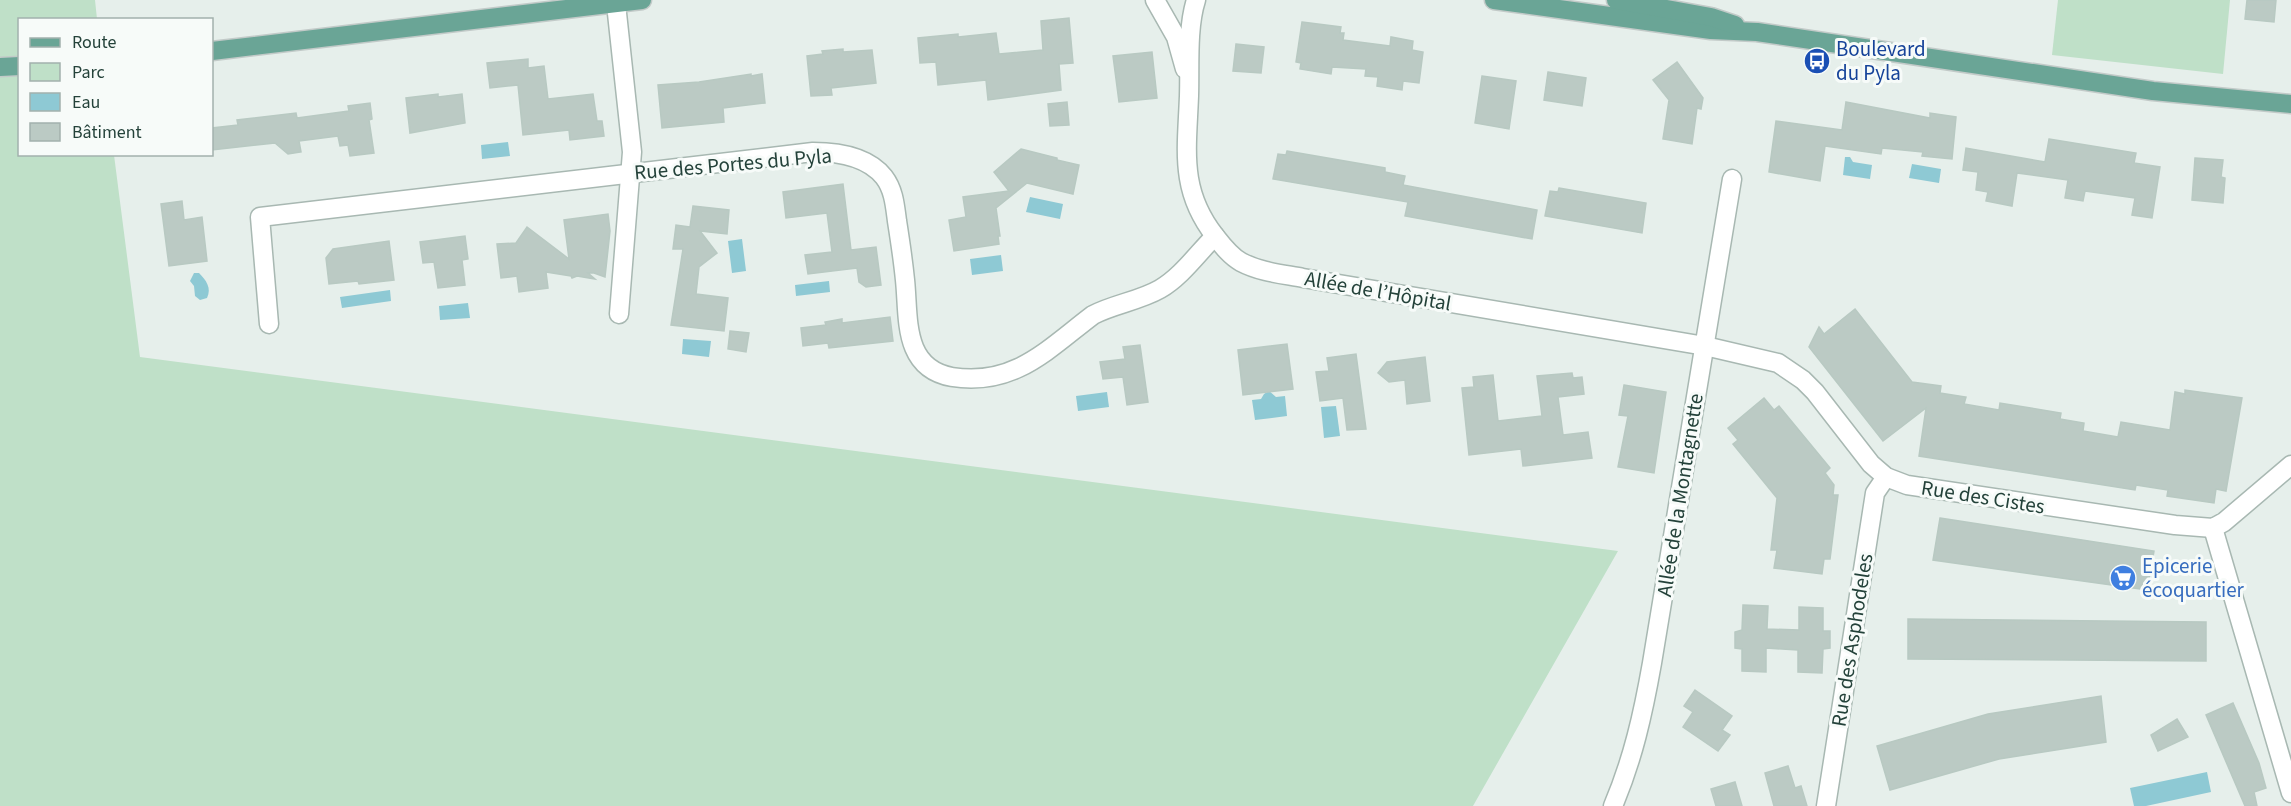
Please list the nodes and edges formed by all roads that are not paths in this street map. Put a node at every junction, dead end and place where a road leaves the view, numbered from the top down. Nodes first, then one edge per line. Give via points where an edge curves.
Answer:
1 (642, 0) edge
2 (648, 0) edge
3 (1155, 0) edge
4 (1196, 0) edge
5 (1494, 0) edge
6 (1616, 0) edge
7 (637, 1) edge
8 (616, 4) junction
9 (1757, 32) junction
10 (213, 51) edge
11 (18, 66) edge
12 (0, 67) edge
13 (1189, 89) junction
14 (2291, 104) edge
15 (631, 173) junction
16 (1732, 179) dead end
17 (1215, 236) junction
18 (619, 314) dead end
19 (269, 324) dead end
20 (1705, 346) junction
21 (2291, 465) edge
22 (1886, 477) junction
23 (2213, 528) junction
24 (2291, 793) edge
25 (1612, 806) edge
26 (1826, 806) edge

1 - 7 main road
2 - 7 main road
3 - 13 street, Allée de l’Hôpital via 1176,37
4 - 13 street, Allée de l’Hôpital
5 - 9 main road via 1711,30
6 - 9 main road via 1711,17
7 - 8 main road
8 - 10 main road
8 - 15 street
9 - 14 main road via 2153,91
11 - 12 main road
13 - 17 street, Allée de l’Hôpital via 1189,184 1194,203
15 - 17 street, Rue des Portes du Pyla via 813,152 841,154 874,168 884,177 895,202 910,340 932,369 958,378 997,376 1020,369 1093,315 1147,296 1168,284
15 - 18 street
15 - 19 street, Rue des Portes du Pyla via 260,217
16 - 20 street, Allée de la Montagnette
17 - 20 street, Allée de l’Hôpital via 1239,261 1260,269
20 - 22 street, Rue des Cistes via 1778,363 1803,380 1870,464
20 - 25 street, Allée de la Montagnette via 1639,734
21 - 23 street
22 - 23 street, Rue des Cistes via 1907,485
22 - 26 street, Rue des Asphodeles via 1875,493
23 - 24 street

